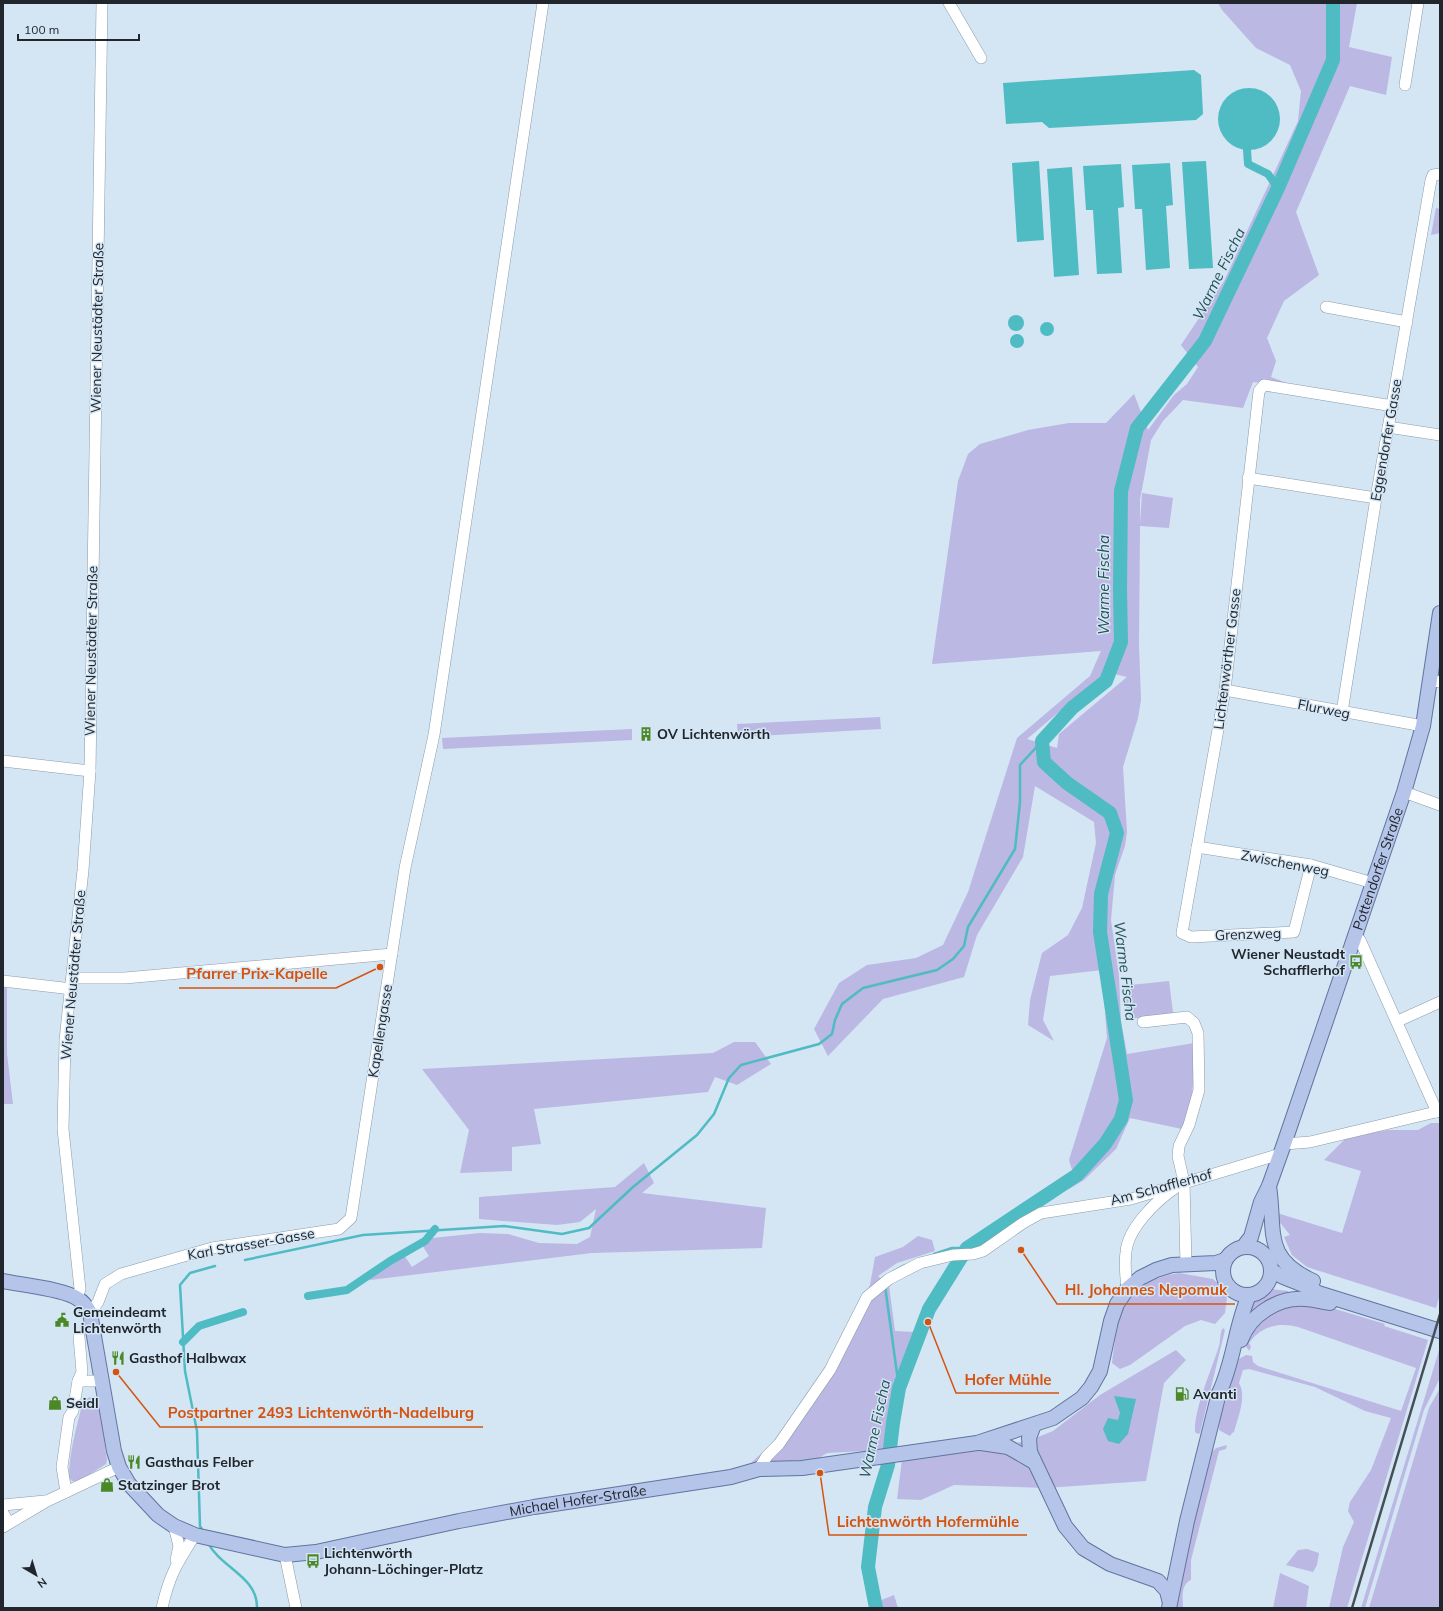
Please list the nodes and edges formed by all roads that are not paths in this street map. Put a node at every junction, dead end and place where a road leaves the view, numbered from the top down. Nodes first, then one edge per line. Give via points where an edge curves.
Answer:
1 (102, 3) edge
2 (543, 3) edge
3 (949, 3) edge
4 (1418, 3) edge
5 (982, 58) dead end
6 (1406, 85) dead end
7 (1440, 174) edge
8 (1326, 307) dead end
9 (1407, 322) junction
10 (1393, 406) junction
11 (1388, 427) junction
12 (1440, 435) edge
13 (1248, 478) junction
14 (1376, 498) junction
15 (1440, 613) edge
16 (1435, 681) edge
17 (1225, 690) junction
18 (1342, 712) junction
19 (1423, 726) junction
20 (3, 760) edge
21 (90, 771) junction
22 (1404, 792) junction
23 (1440, 804) edge
24 (1197, 847) junction
25 (1311, 865) junction
26 (1373, 883) junction
27 (1182, 933) joint
28 (1355, 936) junction
29 (392, 954) junction
30 (3, 981) edge
31 (72, 984) junction
32 (1440, 1002) edge
33 (1398, 1021) junction
34 (1143, 1022) dead end
35 (1439, 1111) edge
36 (1287, 1147) junction
37 (1184, 1182) junction
38 (1269, 1186) junction
39 (339, 1229) joint
40 (1244, 1246) junction
41 (1260, 1250) junction
42 (1225, 1260) junction
43 (1186, 1265) junction
44 (1223, 1275) junction
45 (1269, 1278) junction
46 (3, 1281) edge
47 (1127, 1289) junction
48 (1233, 1291) junction
49 (1249, 1295) junction
50 (77, 1298) junction
51 (1343, 1300) junction
52 (90, 1313) junction
53 (1440, 1331) edge
54 (79, 1337) dead end
55 (1228, 1368) junction
56 (78, 1381) junction
57 (102, 1381) junction
58 (1219, 1393) junction
59 (1034, 1425) junction
60 (977, 1443) junction
61 (1034, 1462) junction
62 (119, 1466) junction
63 (759, 1469) junction
64 (66, 1492) junction
65 (47, 1501) junction
66 (3, 1505) edge
67 (3, 1513) edge
68 (6, 1525) edge
69 (174, 1526) junction
70 (195, 1535) junction
71 (285, 1554) junction
72 (1180, 1558) junction
73 (175, 1566) junction
74 (1152, 1578) junction
75 (1170, 1605) edge
76 (162, 1608) edge
77 (296, 1608) edge

1 - 21 street, Wiener Neustädter Straße
2 - 29 street, Kapellengasse via 434,735 405,868
3 - 5 street
4 - 6 street
7 - 9 street, Eggendorfer Gasse via 1433,175 1431,180
8 - 9 street
9 - 10 street, Eggendorfer Gasse
10 - 11 street, Eggendorfer Gasse
10 - 13 street, Lichtenwörther Gasse via 1264,385 1259,391 1256,407
11 - 12 street
11 - 14 street, Eggendorfer Gasse
13 - 14 street
13 - 17 street, Lichtenwörther Gasse
14 - 18 street, Eggendorfer Gasse
15 - 16 main road, Pottendorfer Straße
16 - 19 main road, Pottendorfer Straße
17 - 18 street, Flurweg
17 - 24 street, Lichtenwörther Gasse
18 - 19 street, Flurweg
19 - 22 main road, Pottendorfer Straße
20 - 21 street
21 - 31 street, Wiener Neustädter Straße
22 - 23 street
22 - 26 main road, Pottendorfer Straße
24 - 25 street, Zwischenweg
24 - 27 street, Lichtenwörther Gasse
25 - 26 street, Zwischenweg
25 - 27 street, Grenzweg via 1294,932 1191,937
26 - 28 main road, Pottendorfer Straße
28 - 33 street via 1360,940
28 - 36 main road, Pottendorfer Straße
29 - 31 street
29 - 39 street, Kapellengasse via 351,1218
30 - 31 street
31 - 50 street, Wiener Neustädter Straße via 65,1040 63,1129 80,1289
32 - 33 street
33 - 35 street
34 - 37 street via 1187,1017 1194,1023 1198,1033 1199,1090 1189,1125 1179,1146 1178,1156
35 - 36 street, Am Schafflerhof
36 - 37 street, Am Schafflerhof
36 - 38 main road, Pottendorfer Straße
37 - 43 street
37 - 47 street via 1150,1209 1135,1230 1126,1251
37 - 63 street, Am Schafflerhof via 1131,1199 1041,1213 983,1251 953,1254 920,1263 886,1282 867,1297 830,1370
38 - 40 main road, Pottendorfer Straße via 1261,1202 1251,1237
38 - 41 main road, Pottendorfer Straße
38 - 51 main road via 1272,1205 1271,1225 1280,1256 1294,1270 1333,1289
39 - 52 street, Karl Strasser-Gasse via 212,1248 121,1274 105,1284 98,1302
40 - 41 main road
40 - 42 main road
41 - 45 main road via 1268,1259
42 - 43 main road
42 - 44 main road
43 - 44 main road
43 - 47 main road via 1172,1265 1156,1270 1140,1278
44 - 48 main road via 1225,1282
45 - 49 main road via 1256,1294
45 - 51 main road via 1274,1284
46 - 50 main road
47 - 59 main road via 1117,1304 1100,1371 1091,1386 1082,1398 1068,1408 1053,1418
48 - 49 main road
48 - 58 main road via 1235,1304 1220,1370
49 - 55 main road
50 - 52 main road
51 - 53 main road
51 - 55 main road via 1329,1303 1297,1299 1270,1308 1249,1324
52 - 57 main road, Michael Hofer-Straße
54 - 56 street via 82,1372
55 - 58 main road
56 - 57 street
56 - 64 street via 69,1417 62,1467
57 - 62 main road, Michael Hofer-Straße
58 - 72 main road
59 - 60 main road
59 - 61 main road via 1029,1445
60 - 61 main road via 1008,1447
60 - 63 main road, Michael Hofer-Straße via 802,1468
61 - 74 main road via 1065,1526 1083,1548 1110,1564
62 - 64 street
62 - 69 main road, Michael Hofer-Straße via 129,1484 158,1515
63 - 71 main road, Michael Hofer-Straße via 731,1477 459,1521 316,1552
64 - 65 street
65 - 66 street
65 - 68 street
67 - 68 street
69 - 70 main road, Michael Hofer-Straße
69 - 73 street via 179,1546
70 - 71 main road, Michael Hofer-Straße
70 - 73 street
71 - 77 street
72 - 74 main road via 1164,1577
72 - 75 main road
73 - 76 street
74 - 75 main road via 1167,1591

